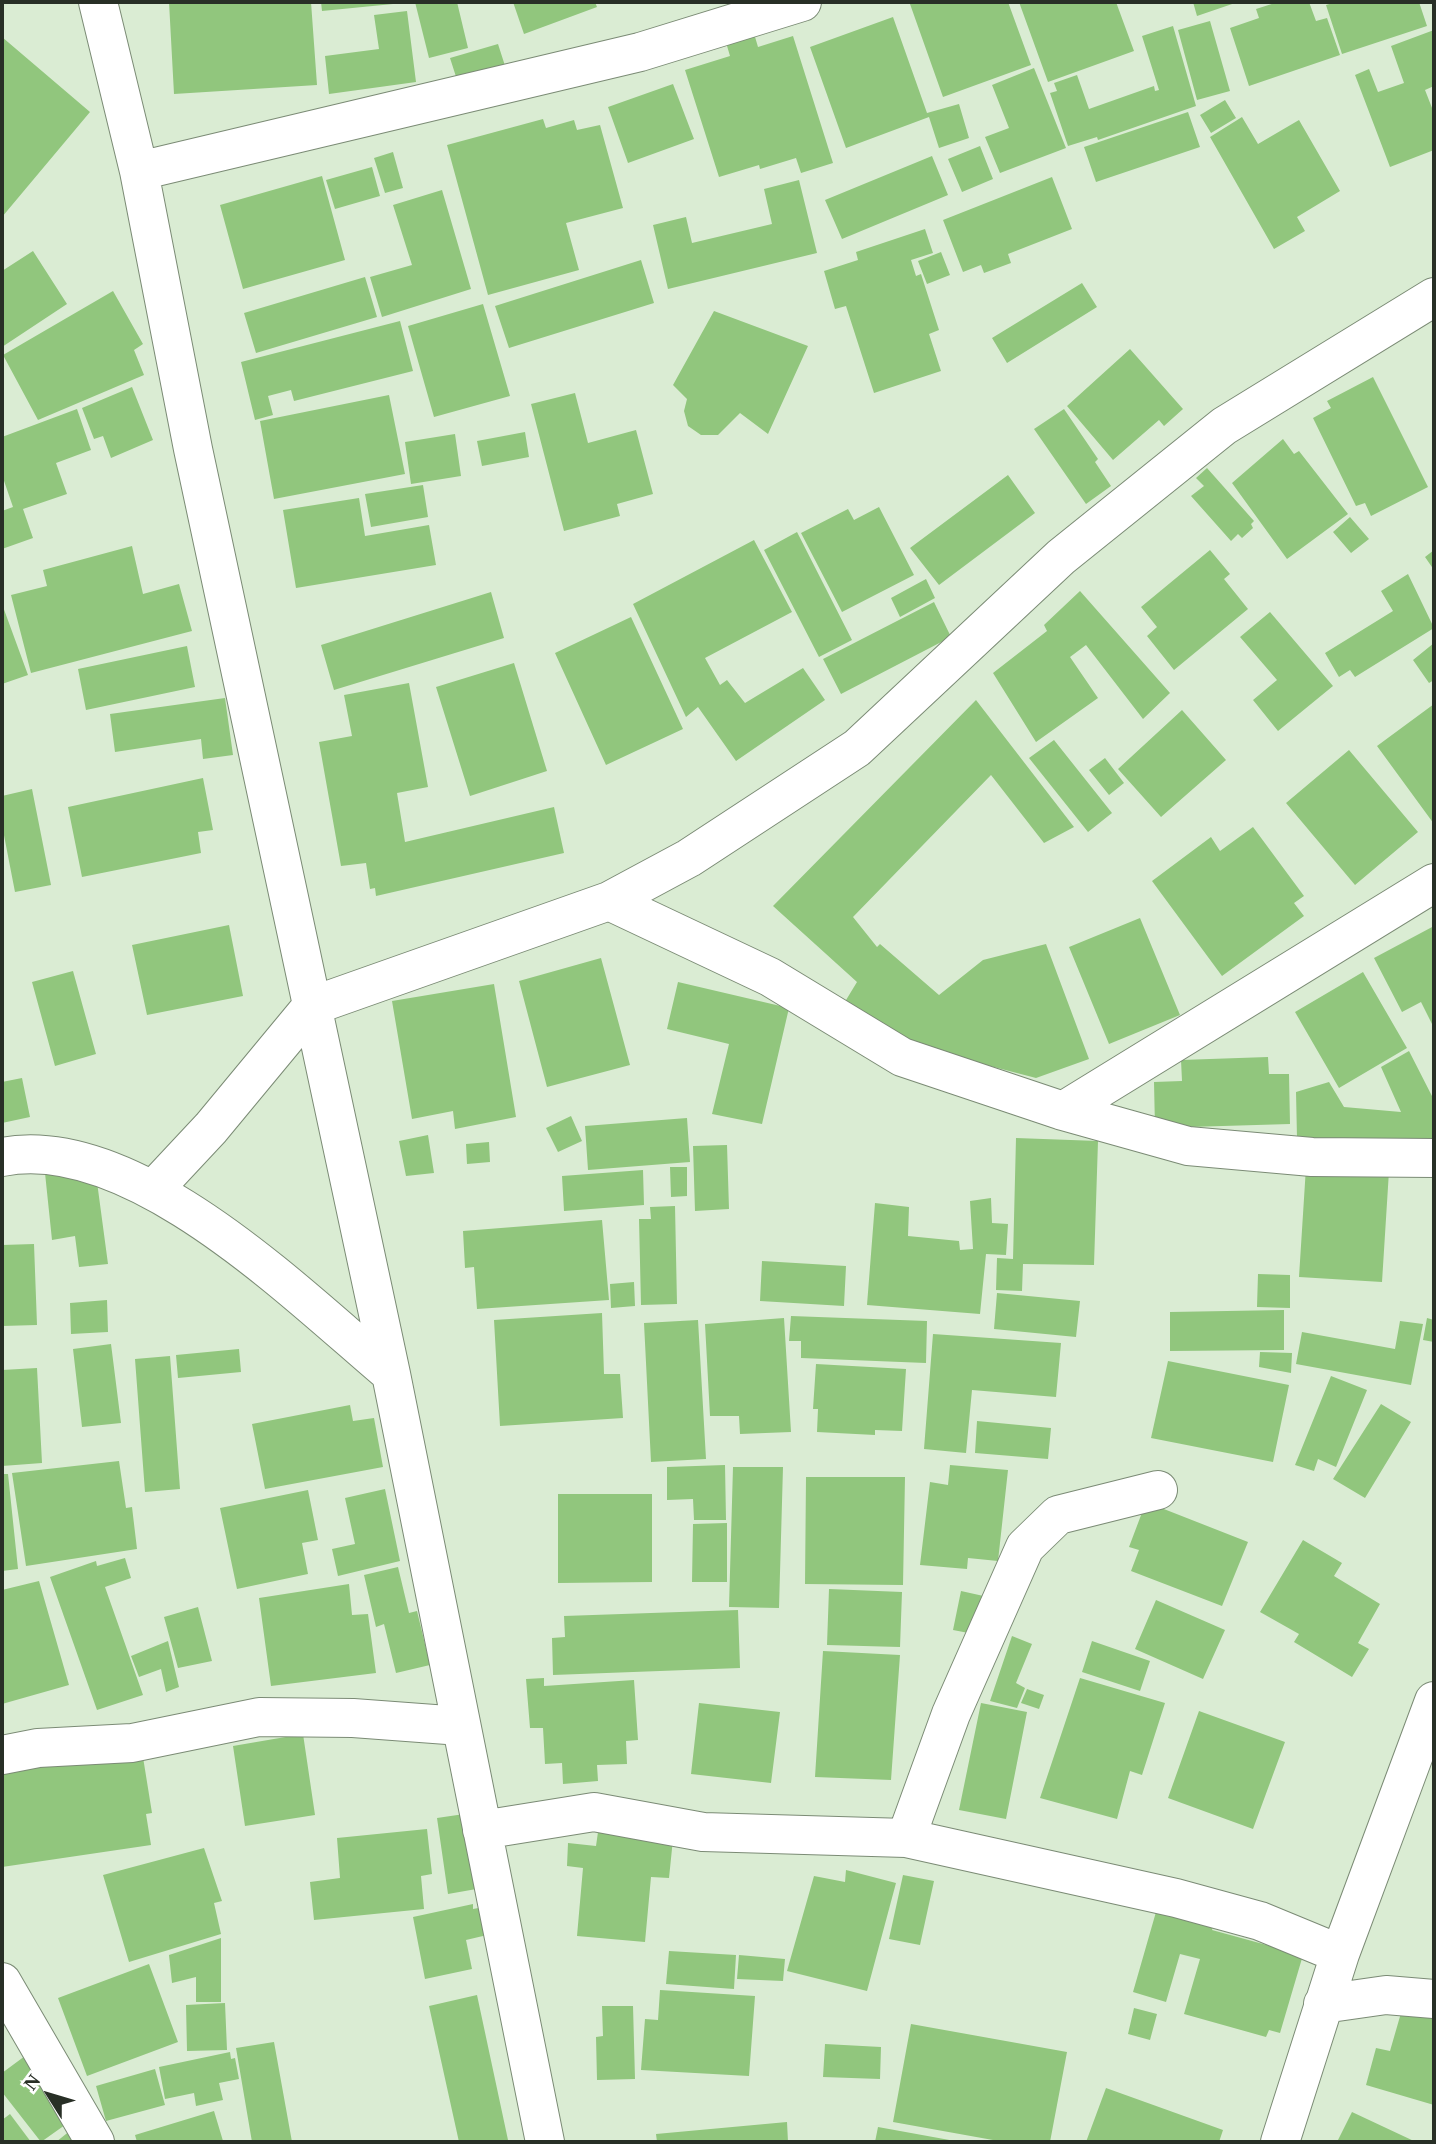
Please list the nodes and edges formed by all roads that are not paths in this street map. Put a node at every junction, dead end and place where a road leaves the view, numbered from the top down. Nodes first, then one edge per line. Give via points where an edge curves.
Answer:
1 (98, 2) edge
2 (802, 2) edge
3 (139, 171) junction
4 (1434, 296) edge
5 (1434, 883) edge
6 (609, 901) junction
7 (312, 1006) junction
8 (1063, 1111) junction
9 (2, 1157) edge
10 (1434, 1158) edge
11 (154, 1189) junction
12 (391, 1374) junction
13 (1158, 1490) dead end
14 (1434, 1701) edge
15 (461, 1726) junction
16 (2, 1755) edge
17 (482, 1830) junction
18 (906, 1838) junction
19 (1340, 1954) junction
20 (2, 1982) edge
21 (1434, 1999) edge
22 (1323, 2004) junction
23 (95, 2142) edge
24 (545, 2142) edge
25 (1280, 2142) edge

1 - 3 street
2 - 3 street via 640,52
3 - 7 street via 193,449
4 - 6 street via 1224,426 1061,557 857,748 689,858
5 - 8 street
6 - 7 street
6 - 8 street via 770,977 902,1057
7 - 11 street
7 - 12 street
8 - 10 street via 1188,1146 1312,1157
9 - 11 street via 81,1159
11 - 12 street via 233,1243
12 - 15 street
13 - 18 street via 1058,1515 1024,1547 951,1714
14 - 19 street
15 - 16 street via 259,1717 132,1743 38,1748
15 - 17 street
17 - 18 street via 594,1812 704,1832
17 - 24 street
18 - 19 street via 1176,1898 1260,1921
19 - 22 street
20 - 23 street
21 - 22 street via 1386,1995
22 - 25 street

